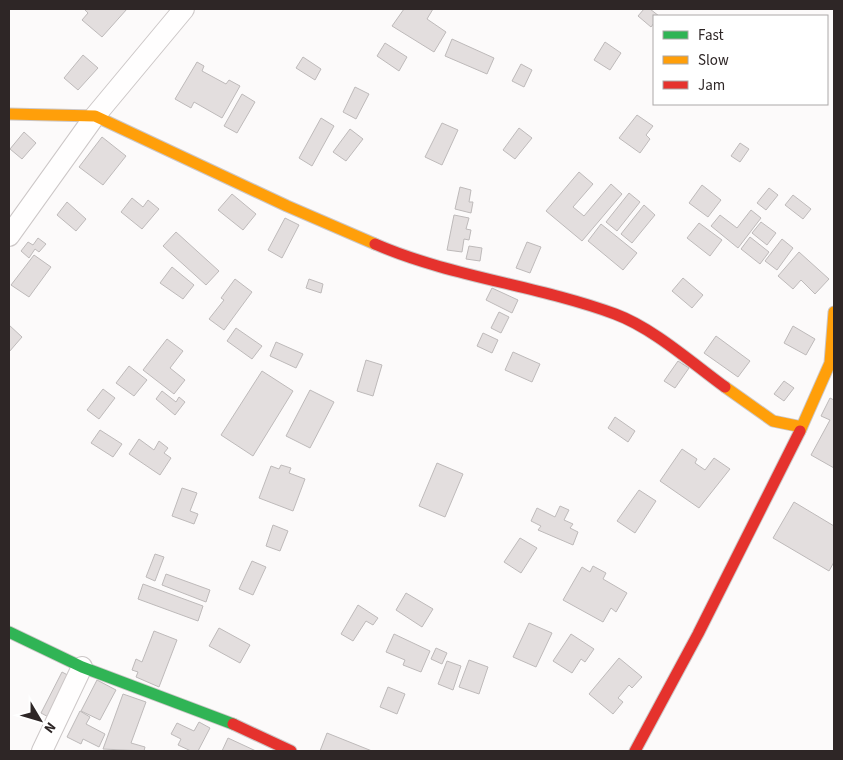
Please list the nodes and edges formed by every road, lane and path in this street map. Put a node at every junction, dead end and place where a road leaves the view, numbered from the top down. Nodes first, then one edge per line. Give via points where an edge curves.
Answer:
1 (184, 9) edge
2 (9, 114) edge
3 (95, 116) junction
4 (9, 236) edge
5 (834, 312) edge
6 (802, 427) junction
7 (9, 632) edge
8 (82, 667) junction
9 (42, 751) edge
10 (291, 751) edge
11 (635, 751) edge

1 - 3 street
2 - 3 street
3 - 4 street
3 - 6 street via 409,259 616,314 650,333 773,421
5 - 6 street via 830,363
6 - 11 street
7 - 8 street
8 - 9 street
8 - 10 street via 218,718

